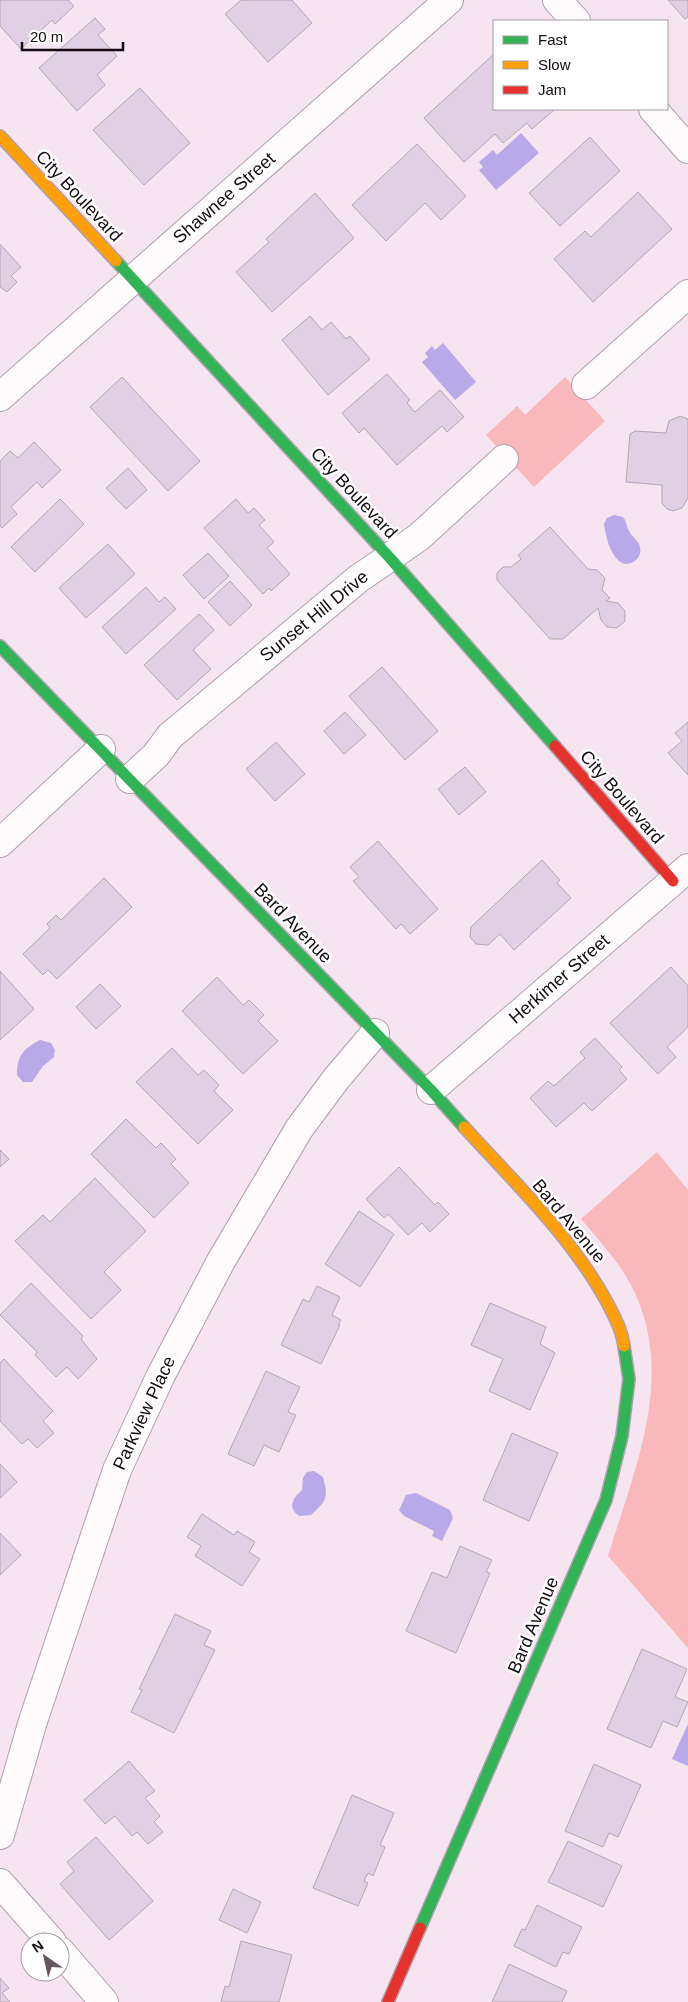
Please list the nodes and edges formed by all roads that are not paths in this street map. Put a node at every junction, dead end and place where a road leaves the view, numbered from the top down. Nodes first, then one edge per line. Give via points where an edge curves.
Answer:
1 (449, 0) edge
2 (557, 0) edge
3 (575, 20) edge
4 (654, 110) edge
5 (0, 136) edge
6 (688, 149) edge
7 (132, 279) junction
8 (688, 294) edge
9 (586, 385) dead end
10 (0, 397) edge
11 (504, 459) dead end
12 (390, 558) junction
13 (0, 646) edge
14 (101, 749) junction
15 (130, 779) junction
16 (0, 843) edge
17 (681, 875) edge
18 (375, 1033) junction
19 (431, 1090) junction
20 (0, 1835) edge
21 (0, 1882) edge
22 (43, 1932) edge
23 (70, 1963) edge
24 (104, 2002) edge
25 (388, 2002) edge

1 - 7 street, Shawnee Street
2 - 3 street
4 - 6 street
5 - 7 street, City Boulevard
7 - 10 street, Shawnee Street
7 - 12 street, City Boulevard
8 - 9 street
11 - 12 street, Sunset Hill Drive via 419,537
12 - 15 street, Sunset Hill Drive via 358,579 170,736 156,755
12 - 17 street, City Boulevard
13 - 14 street, Bard Avenue
14 - 15 street, Bard Avenue
14 - 16 street
15 - 18 street, Bard Avenue
17 - 19 street, Herkimer Street
18 - 19 street, Bard Avenue
18 - 20 street, Parkview Place via 298,1128 160,1375 117,1470 33,1721
19 - 25 street, Bard Avenue via 570,1244 594,1278 622,1331 629,1379 622,1436 606,1500
21 - 22 street
23 - 24 street

